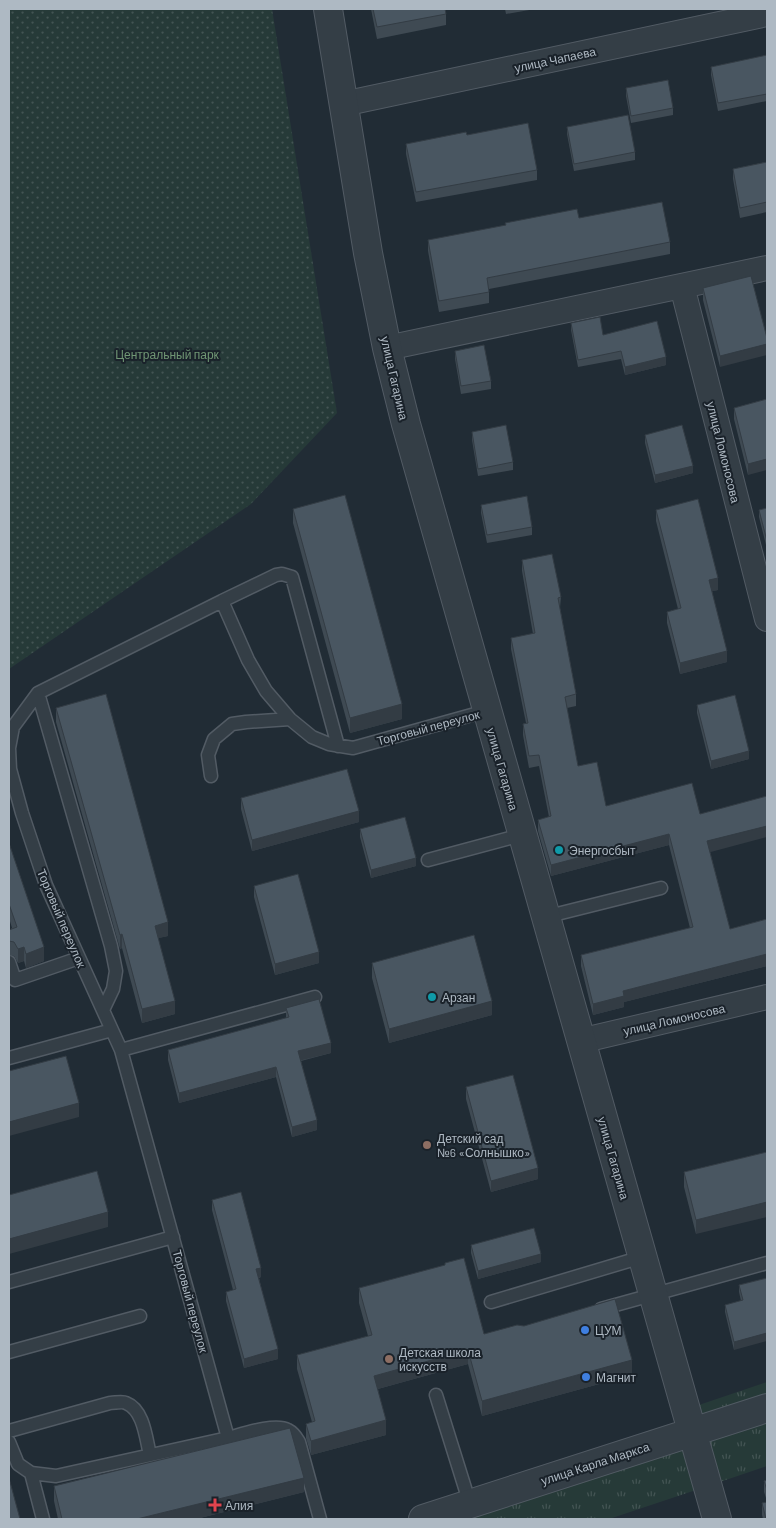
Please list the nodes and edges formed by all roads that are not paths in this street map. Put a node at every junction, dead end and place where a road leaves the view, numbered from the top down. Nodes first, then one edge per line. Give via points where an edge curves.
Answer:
1 (328, 9) edge
2 (767, 14) edge
3 (343, 104) junction
4 (767, 268) edge
5 (682, 286) junction
6 (387, 348) junction
7 (222, 601) junction
8 (767, 619) edge
9 (38, 693) junction
10 (486, 711) junction
11 (290, 720) junction
12 (338, 746) junction
13 (211, 776) dead end
14 (522, 835) junction
15 (428, 860) dead end
16 (661, 888) dead end
17 (545, 917) junction
18 (79, 958) junction
19 (9, 962) edge
20 (12, 981) edge
21 (315, 997) dead end
22 (767, 997) edge
23 (103, 1010) junction
24 (112, 1030) junction
25 (580, 1041) junction
26 (122, 1050) junction
27 (9, 1058) edge
28 (173, 1237) junction
29 (642, 1257) junction
30 (767, 1263) edge
31 (9, 1282) edge
32 (653, 1294) junction
33 (491, 1302) dead end
34 (587, 1313) edge
35 (140, 1316) dead end
36 (9, 1352) edge
37 (436, 1396) dead end
38 (767, 1408) edge
39 (9, 1430) edge
40 (692, 1432) junction
41 (228, 1438) junction
42 (9, 1442) edge
43 (150, 1455) junction
44 (31, 1473) junction
45 (470, 1504) junction
46 (43, 1519) edge
47 (320, 1519) edge
48 (423, 1519) edge
49 (717, 1519) edge

1 - 3 street, улица Гагарина
2 - 3 street, улица Чапаева
3 - 6 street, улица Гагарина
4 - 5 street
5 - 6 street
5 - 8 street, улица Ломоносова
6 - 10 street, улица Гагарина
7 - 9 lane, Торговый переулок
7 - 11 lane, Торговый переулок via 248,660
7 - 12 lane via 276,575 292,577
9 - 18 lane, Торговый переулок via 13,727 10,769 46,885
9 - 23 lane via 111,946 116,971 113,989
10 - 12 lane, Торговый переулок via 353,748
10 - 14 street, улица Гагарина
11 - 12 lane, Торговый переулок via 312,737
11 - 13 lane via 232,724 214,739 208,755
14 - 15 lane
14 - 17 street, улица Гагарина
16 - 17 lane
17 - 25 street, улица Гагарина
18 - 20 lane
18 - 23 lane, Торговый переулок
19 - 20 lane
21 - 26 lane
22 - 25 street, улица Ломоносова
23 - 24 lane, Торговый переулок
24 - 26 lane, Торговый переулок
24 - 27 lane
25 - 29 street, улица Гагарина
26 - 28 lane, Торговый переулок
28 - 31 lane
28 - 41 lane, Торговый переулок
29 - 32 street, улица Гагарина
29 - 33 lane
30 - 32 lane
32 - 34 lane
32 - 40 street, улица Гагарина
35 - 36 lane
37 - 45 lane
38 - 40 street, улица Карла Маркса
39 - 43 lane via 124,1402 135,1409 141,1421
40 - 45 street, улица Карла Маркса
40 - 49 street, улица Гагарина
41 - 43 lane
41 - 47 lane via 274,1428 294,1434
42 - 44 lane via 18,1464
43 - 44 lane via 56,1476
44 - 46 lane
45 - 48 street, улица Карла Маркса

